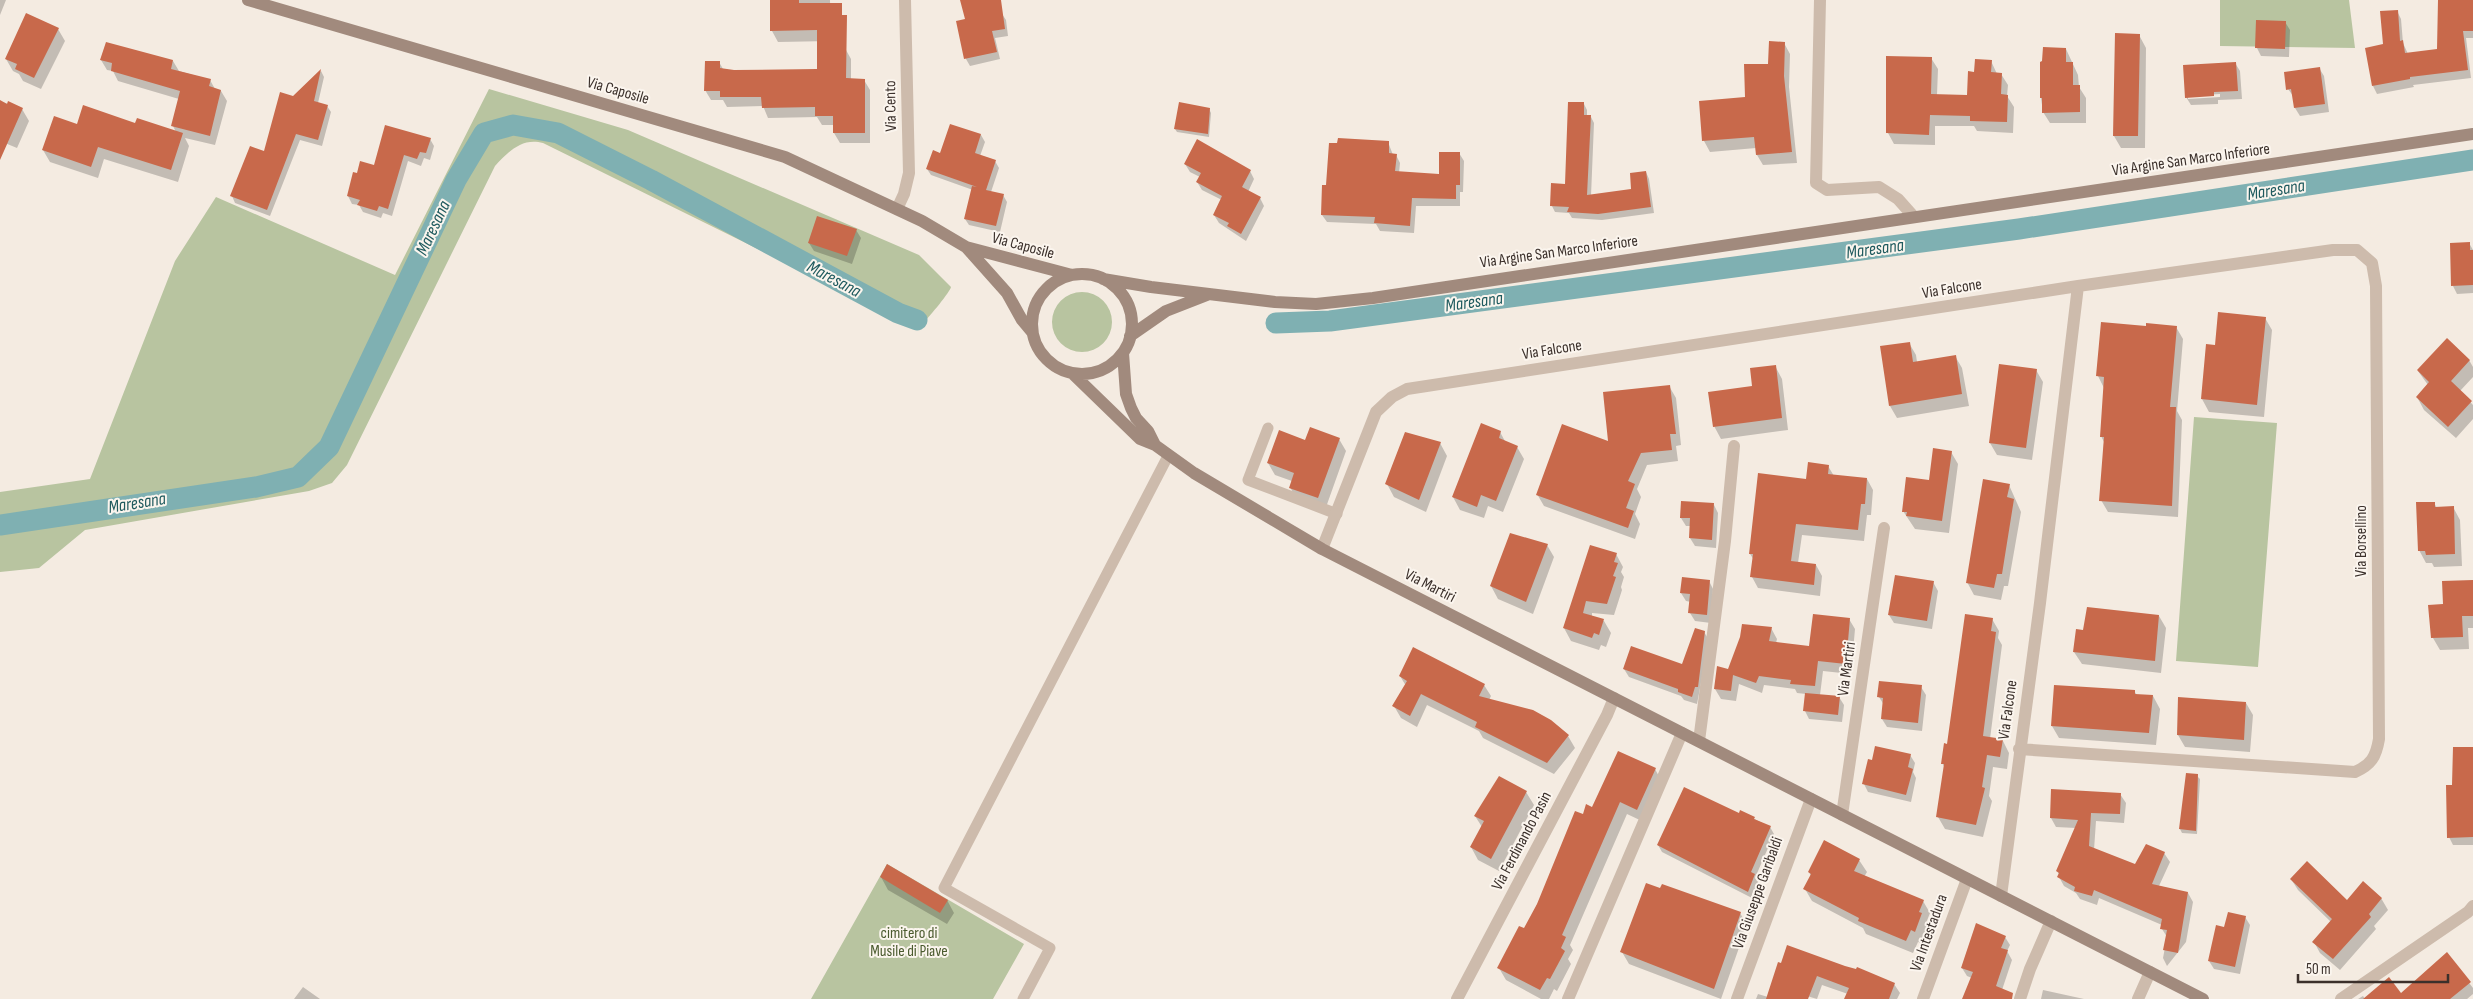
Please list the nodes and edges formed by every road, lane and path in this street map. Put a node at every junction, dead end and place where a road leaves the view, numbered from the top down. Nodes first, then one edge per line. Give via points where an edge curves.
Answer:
1 (248, 0) edge
2 (905, 0) edge
3 (1820, 0) edge
4 (2473, 134) edge
5 (897, 210) junction
6 (1914, 217) junction
7 (966, 247) junction
8 (1072, 275) junction
9 (1103, 279) junction
10 (2078, 286) junction
11 (1208, 295) junction
12 (1032, 332) junction
13 (1130, 336) junction
14 (1123, 353) junction
15 (1072, 374) junction
16 (1268, 428) dead end
17 (1155, 445) junction
18 (1734, 446) dead end
19 (1168, 456) junction
20 (1337, 514) junction
21 (1884, 528) dead end
22 (1322, 549) junction
23 (1614, 698) junction
24 (1682, 733) junction
25 (1699, 742) junction
26 (2019, 749) junction
27 (1811, 799) junction
28 (1842, 815) junction
29 (1967, 879) junction
30 (2001, 896) junction
31 (2473, 906) edge
32 (2051, 921) junction
33 (2150, 972) junction
34 (1023, 999) edge
35 (1457, 999) edge
36 (1568, 999) edge
37 (1737, 999) edge
38 (1923, 999) edge
39 (2020, 999) edge
40 (2138, 999) edge
41 (2203, 999) edge
42 (2341, 999) edge

1 - 5 street, Via Caposile via 784,157
2 - 5 street, Via Cento via 909,173
3 - 6 street via 1816,183 1827,190 1879,187 1898,199
4 - 6 street, Via Argine San Marco Inferiore
5 - 7 street, Via Caposile
6 - 11 street, Via Argine San Marco Inferiore via 1373,298 1308,303
7 - 8 street, Via Caposile
7 - 12 street, Via Caposile via 1007,293
8 - 9 street, Via Argine San Marco Inferiore
8 - 12 street via 1055,282 1041,294 1033,311
9 - 11 street, Via Argine San Marco Inferiore
9 - 13 street via 1117,288 1128,304 1132,320
10 - 20 street, Via Falcone via 1408,389 1392,397 1376,412
10 - 26 street, Via Falcone
10 - 26 street, Via Borsellino via 2333,250 2357,250 2372,263 2376,295 2378,746 2372,761 2355,772
11 - 13 street, Via Argine San Marco Inferiore via 1166,311
12 - 15 street via 1047,361
13 - 14 street
14 - 15 street via 1104,369
14 - 17 street, Via Martiri via 1126,394 1136,418 1148,430
15 - 17 street, Via Martiri via 1140,439
16 - 20 lane via 1248,480
17 - 19 street, Via Martiri
18 - 25 street
19 - 22 street, Via Martiri
19 - 34 lane via 944,888 1050,948
20 - 22 street, Via Falcone
21 - 28 street, Via Martiri
22 - 23 street, Via Martiri
23 - 24 street, Via Martiri
23 - 35 street, Via Ferdinando Pasin
24 - 25 street, Via Martiri
24 - 36 street
25 - 27 street, Via Martiri
26 - 30 street, Via Falcone
27 - 28 street, Via Martiri
27 - 37 street, Via Giuseppe Garibaldi
28 - 29 street, Via Martiri
29 - 30 street, Via Martiri
29 - 38 street, Via Intestadura
30 - 32 street, Via Martiri
31 - 42 street
32 - 33 street, Via Martiri
32 - 39 street
33 - 40 street
33 - 41 street, Via Martiri

